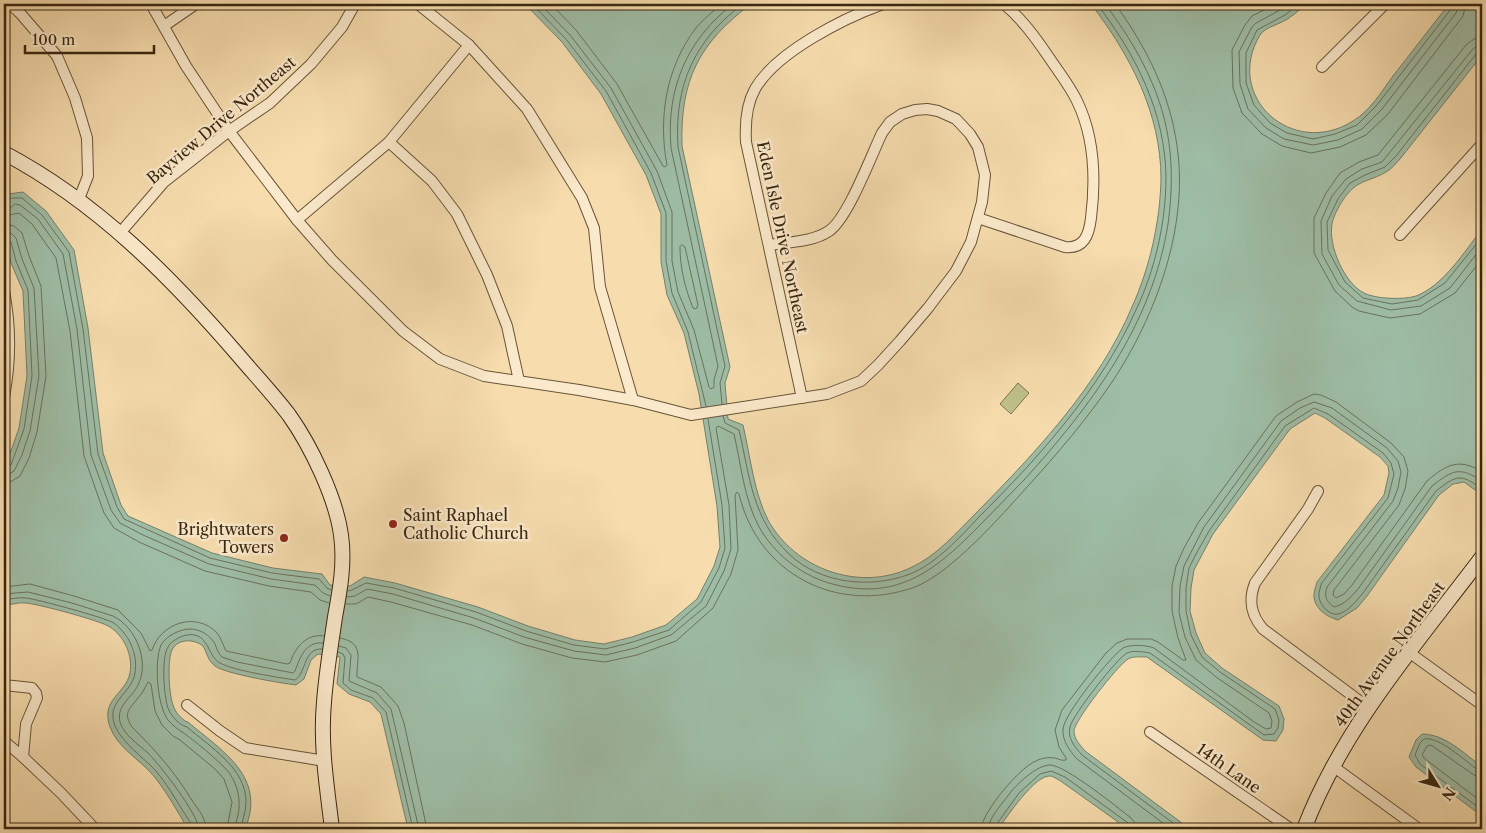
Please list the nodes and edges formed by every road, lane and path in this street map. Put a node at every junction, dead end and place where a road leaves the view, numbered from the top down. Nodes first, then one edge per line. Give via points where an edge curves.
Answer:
1 (10, 4) edge
2 (151, 4) edge
3 (196, 4) edge
4 (355, 4) edge
5 (418, 4) edge
6 (883, 4) edge
7 (1004, 4) edge
8 (1385, 4) edge
9 (164, 26) junction
10 (469, 45) junction
11 (1322, 67) dead end
12 (229, 131) junction
13 (389, 142) junction
14 (1482, 144) edge
15 (4, 153) edge
16 (79, 200) junction
17 (978, 218) junction
18 (297, 220) junction
19 (120, 233) junction
20 (1400, 235) dead end
21 (769, 246) junction
22 (4, 292) edge
23 (519, 381) junction
24 (4, 397) edge
25 (802, 398) junction
26 (633, 400) junction
27 (1318, 491) dead end
28 (1482, 557) edge
29 (1410, 653) junction
30 (4, 685) edge
31 (186, 705) dead end
32 (1482, 705) edge
33 (1369, 708) junction
34 (1150, 732) dead end
35 (4, 741) edge
36 (23, 757) junction
37 (325, 761) junction
38 (1334, 767) junction
39 (331, 828) edge
40 (95, 829) edge
41 (1291, 829) edge
42 (1304, 829) edge
43 (1419, 829) edge

1 - 16 street via 57,56 75,98 87,138 88,176
2 - 9 street
3 - 9 street
4 - 12 street, Bayview Drive Northeast via 342,26 311,64 270,103
5 - 10 street
6 - 21 street, Eden Isle Drive Northeast via 861,12 807,42 776,65 755,89 749,102 746,142
7 - 17 street via 1030,30 1077,100 1086,121 1091,147 1094,199 1087,234 1079,246 1072,248
8 - 11 street
9 - 12 street
10 - 13 street
10 - 26 street via 527,109 582,198 594,228 600,287
12 - 18 street
12 - 19 street, Bayview Drive Northeast via 164,182
13 - 18 street
13 - 23 street via 432,181 458,214 506,326
14 - 20 street
15 - 16 street
16 - 19 street
17 - 21 street via 985,174 978,147 956,119 938,111 915,110 890,122 882,133 836,225 820,235
17 - 25 street via 971,242 956,271 878,365 852,386
18 - 23 street via 403,331 440,359 484,376
19 - 37 street via 182,292 289,415 332,499 343,556 323,725
21 - 25 street, Eden Isle Drive Northeast
22 - 24 street via 10,348
23 - 26 street
25 - 26 street via 691,415
27 - 33 street via 1308,510 1264,569 1251,593 1252,612 1263,629
28 - 29 street, 40th Avenue Northeast
29 - 32 street
29 - 33 street, 40th Avenue Northeast
30 - 36 street via 32,688 36,694 36,703 26,724
31 - 37 street via 245,748
33 - 38 street, 40th Avenue Northeast
34 - 41 street, 14th Lane
35 - 36 street
36 - 40 street
37 - 39 street
38 - 42 street, 40th Avenue Northeast
38 - 43 street

